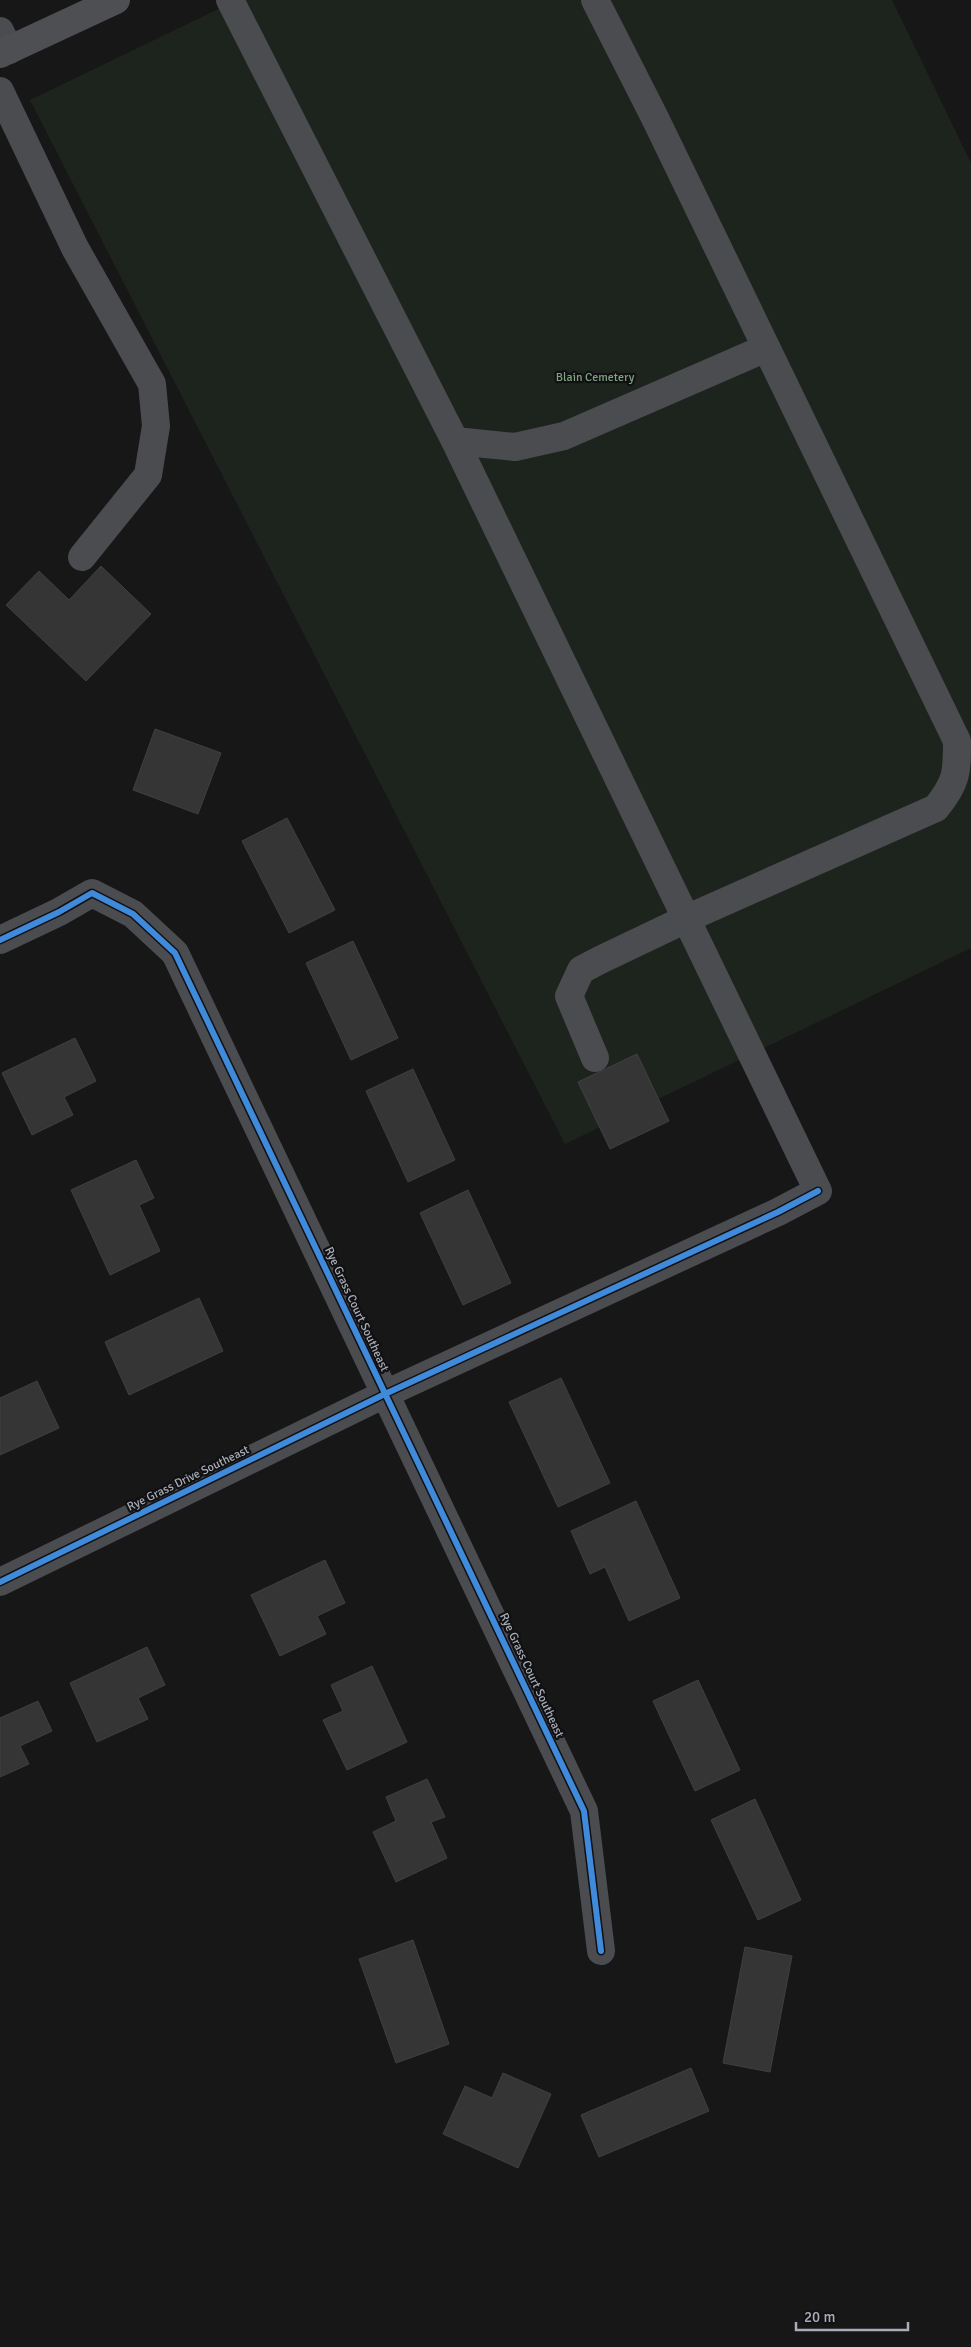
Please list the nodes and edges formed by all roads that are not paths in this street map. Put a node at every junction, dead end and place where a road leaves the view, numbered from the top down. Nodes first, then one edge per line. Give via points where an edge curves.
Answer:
1 (116, 0) edge
2 (230, 0) edge
3 (595, 0) edge
4 (3, 45) edge
5 (0, 91) edge
6 (766, 348) junction
7 (455, 441) junction
8 (82, 557) dead end
9 (688, 918) junction
10 (0, 940) edge
11 (595, 1058) dead end
12 (386, 1394) junction
13 (0, 1582) edge
14 (600, 1952) dead end

1 - 4 main road
2 - 7 street
3 - 6 street
5 - 8 street via 75,248 152,384 156,426 148,475
6 - 7 street via 564,436 515,448
6 - 9 street via 957,741 957,770 951,790 936,808
7 - 9 street
9 - 11 street via 581,970 568,996
9 - 12 street, Rye Grass Drive Southeast via 818,1191
10 - 12 street, Rye Grass Court Southeast via 92,893 133,914 175,953
12 - 13 street, Rye Grass Drive Southeast
12 - 14 street, Rye Grass Court Southeast via 584,1811

